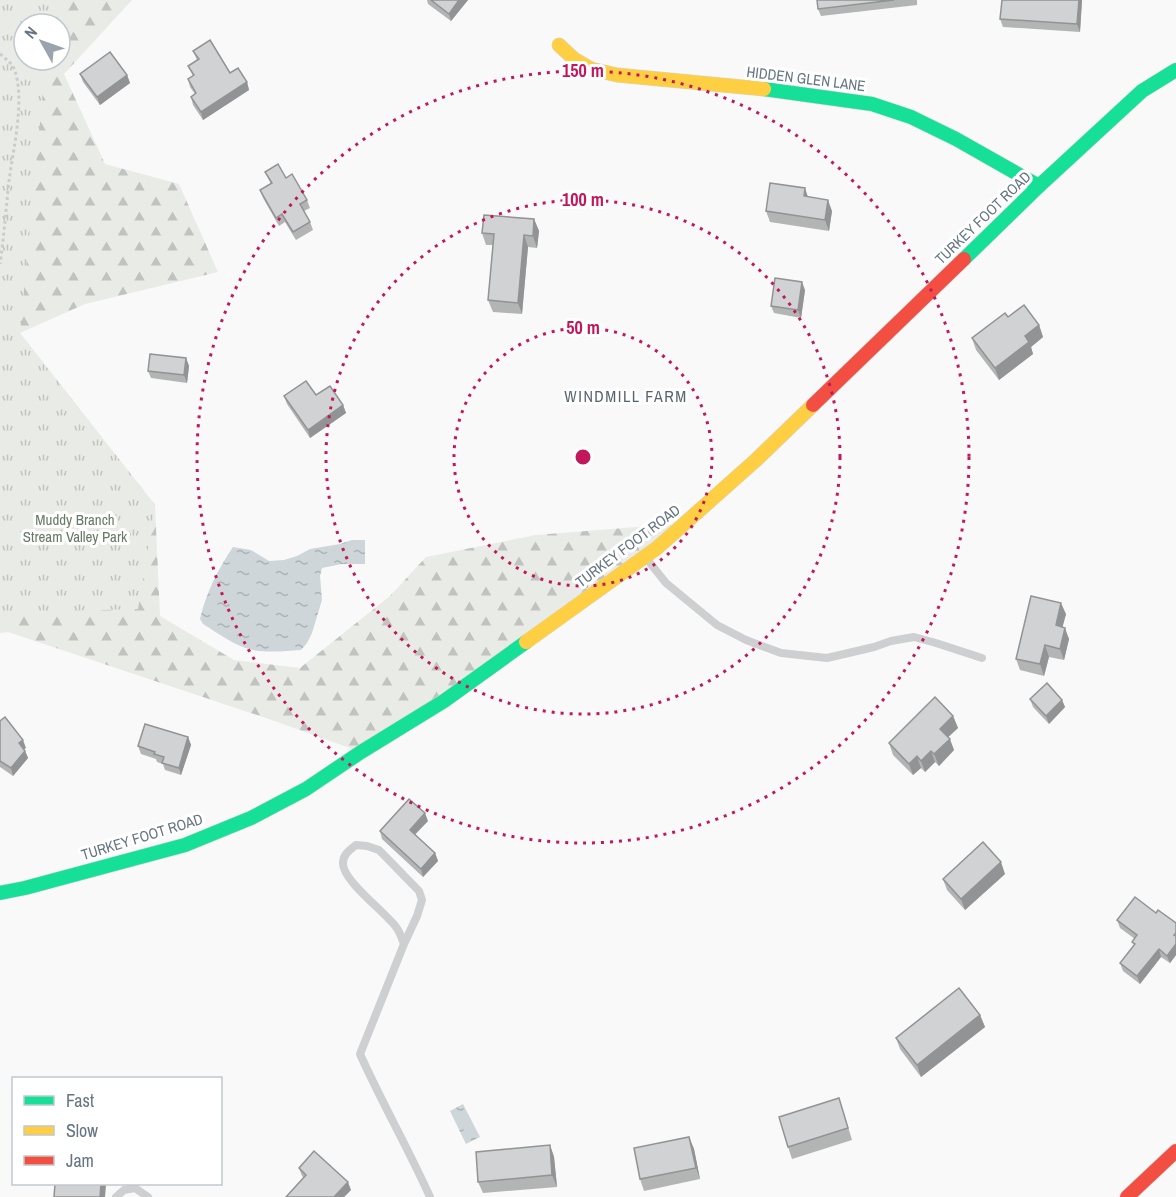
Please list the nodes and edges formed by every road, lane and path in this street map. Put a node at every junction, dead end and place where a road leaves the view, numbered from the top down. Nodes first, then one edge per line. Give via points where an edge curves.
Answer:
1 (559, 45) dead end
2 (0, 54) edge
3 (1176, 70) edge
4 (1039, 186) junction
5 (0, 264) edge
6 (645, 557) junction
7 (982, 658) dead end
8 (0, 893) edge
9 (404, 944) junction
10 (1176, 1151) edge
11 (116, 1197) edge
12 (148, 1197) edge
13 (430, 1197) edge
14 (1127, 1197) edge

1 - 4 street, HIDDEN GLEN LANE via 591,69 617,75 777,90 872,104 956,139
2 - 5 path via 15,69 19,91
3 - 4 street, TURKEY FOOT ROAD via 1142,91
4 - 6 street, TURKEY FOOT ROAD via 756,460
6 - 7 lane via 666,583 717,625 780,653 827,658 914,637
6 - 8 street, TURKEY FOOT ROAD via 444,701 306,789 251,819 185,845
9 - 9 lane via 398,929 344,873 346,853 356,845 379,850 419,891 422,900
9 - 13 lane via 360,1054
10 - 14 street
11 - 12 lane via 135,1188

